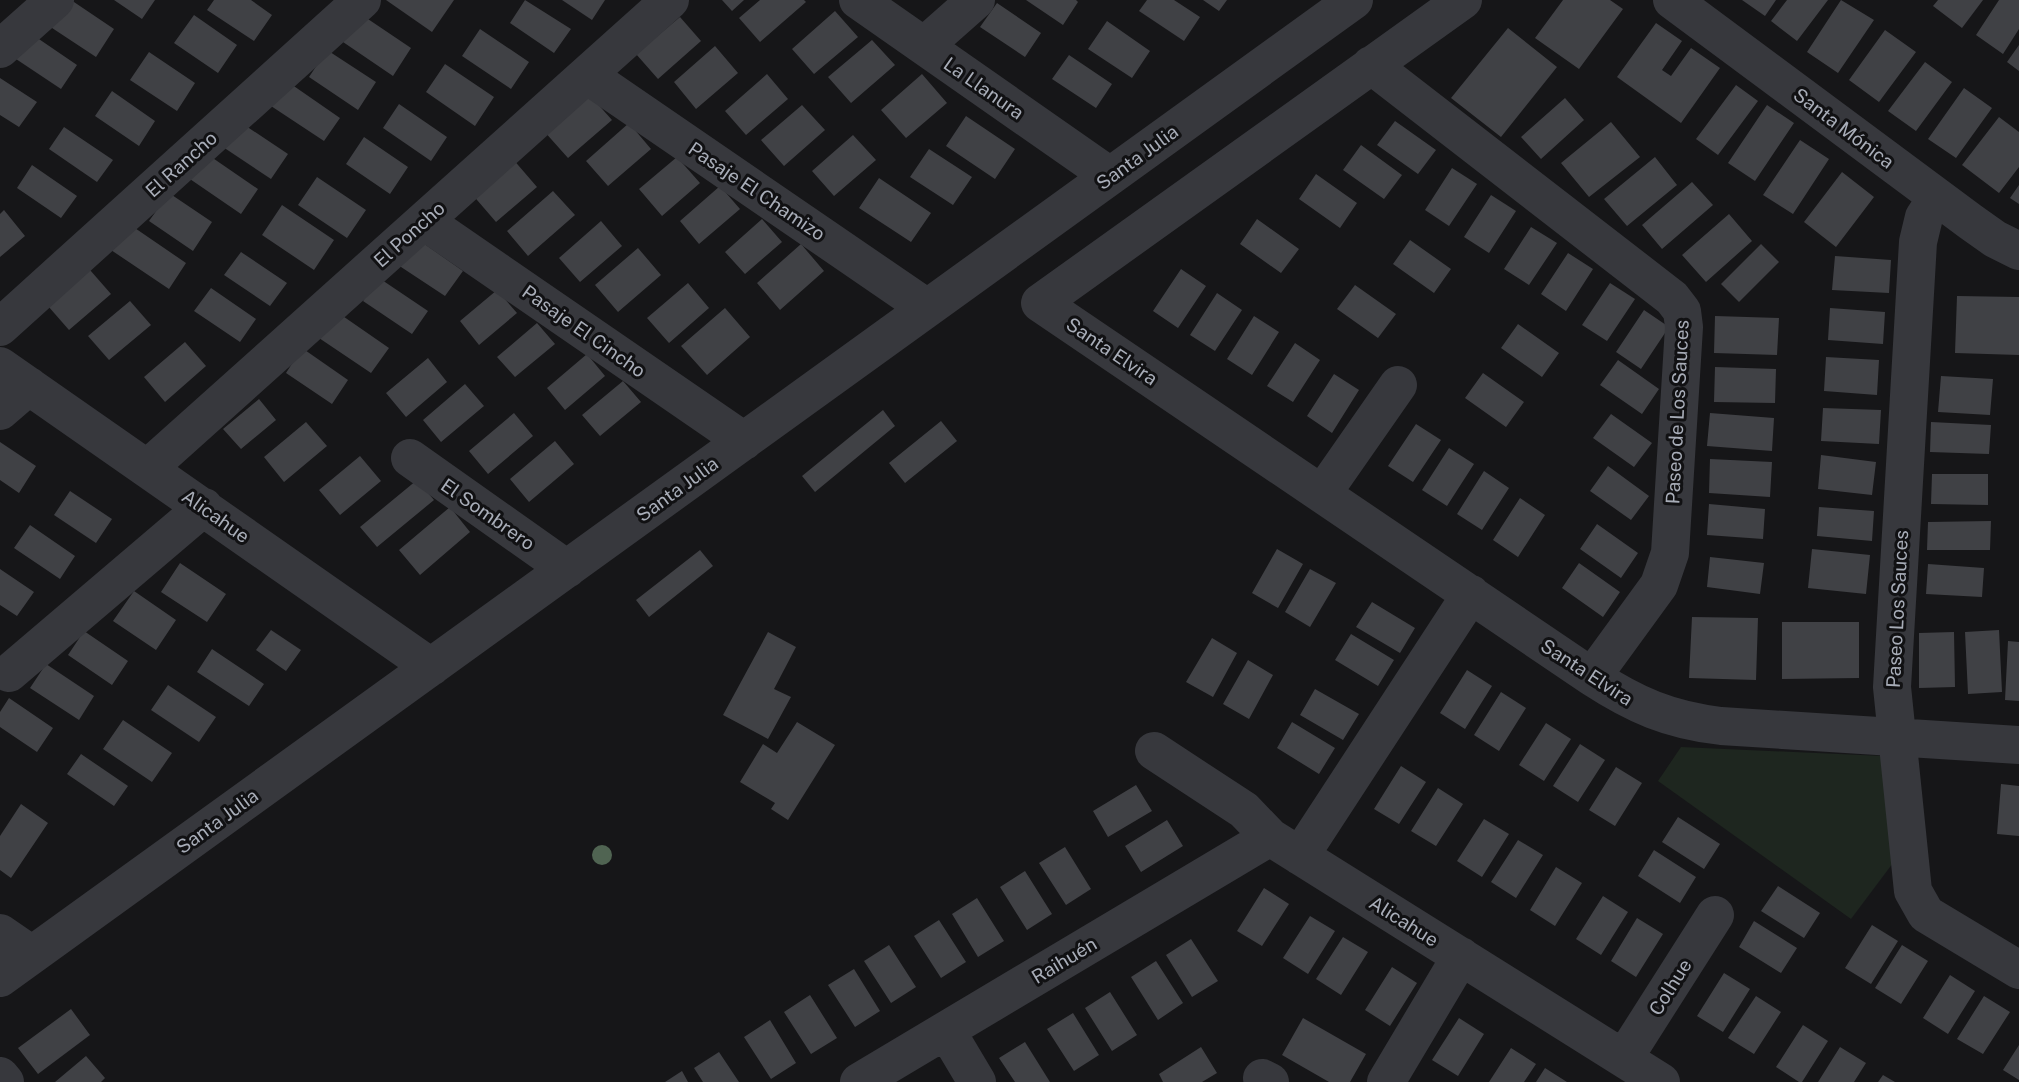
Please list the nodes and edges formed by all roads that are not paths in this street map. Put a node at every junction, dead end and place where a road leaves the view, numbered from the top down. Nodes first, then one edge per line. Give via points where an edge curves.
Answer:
1 (55, 0) edge
2 (362, 0) edge
3 (670, 0) edge
4 (858, 0) edge
5 (976, 0) edge
6 (1354, 0) edge
7 (1463, 0) edge
8 (1672, 0) edge
9 (924, 46) junction
10 (0, 49) edge
11 (1371, 65) junction
12 (587, 75) junction
13 (1110, 176) junction
14 (1937, 197) junction
15 (424, 221) junction
16 (2019, 251) edge
17 (927, 308) junction
18 (0, 327) edge
19 (14, 376) edge
20 (1398, 385) dead end
21 (0, 411) edge
22 (744, 441) junction
23 (410, 458) dead end
24 (148, 468) junction
25 (1322, 494) junction
26 (204, 507) junction
27 (567, 569) junction
28 (1471, 594) junction
29 (431, 667) junction
30 (9, 673) dead end
31 (1592, 677) junction
32 (1898, 737) junction
33 (2019, 744) edge
34 (1154, 751) dead end
35 (1285, 847) junction
36 (1715, 915) dead end
37 (0, 933) edge
38 (32, 955) junction
39 (1461, 956) junction
40 (2019, 970) edge
41 (0, 978) edge
42 (946, 1030) junction
43 (1625, 1059) junction
44 (0, 1076) edge
45 (5, 1082) edge
46 (859, 1082) edge
47 (977, 1082) edge
48 (1386, 1082) edge
49 (1661, 1082) edge

1 - 10 street
2 - 18 street, El Rancho
3 - 12 street, El Poncho
4 - 9 street, La Llanura
5 - 9 street
6 - 13 street, Santa Julia
7 - 11 street
8 - 14 street, Santa Mónica
9 - 13 street, La Llanura
11 - 25 street, Santa Elvira via 1040,303
11 - 31 street, Paseo de Los Sauces via 1672,298 1682,311 1670,554 1659,585
12 - 15 street, El Poncho
12 - 17 street, Pasaje El Chamizo
13 - 17 street, Santa Julia
14 - 16 street, Santa Mónica
14 - 32 street, Paseo Los Sauces via 1924,217 1918,242 1892,687
15 - 22 street, Pasaje El Cincho
15 - 24 street, El Poncho
17 - 22 street, Santa Julia
19 - 21 street
19 - 24 street, Alicahue
20 - 25 street
22 - 27 street, Santa Julia
23 - 27 street, El Sombrero
24 - 26 street, Alicahue
25 - 28 street, Santa Elvira
26 - 29 street, Alicahue
26 - 30 street
27 - 29 street, Santa Julia
28 - 31 street, Santa Elvira
28 - 35 street, Raihuén
29 - 38 street, Santa Julia
31 - 32 street, Santa Elvira via 1642,707 1693,723
32 - 33 street, Santa Elvira
32 - 40 street, Paseo Los Sauces via 1913,891 1926,914
34 - 35 street, Alicahue via 1244,810
35 - 39 street, Alicahue
35 - 42 street, Raihuén
36 - 43 street, Colhue
37 - 38 street
38 - 41 street, Santa Julia
39 - 43 street, Alicahue
39 - 48 street
42 - 46 street, Raihuén
42 - 47 street
43 - 49 street, Alicahue
44 - 45 street

